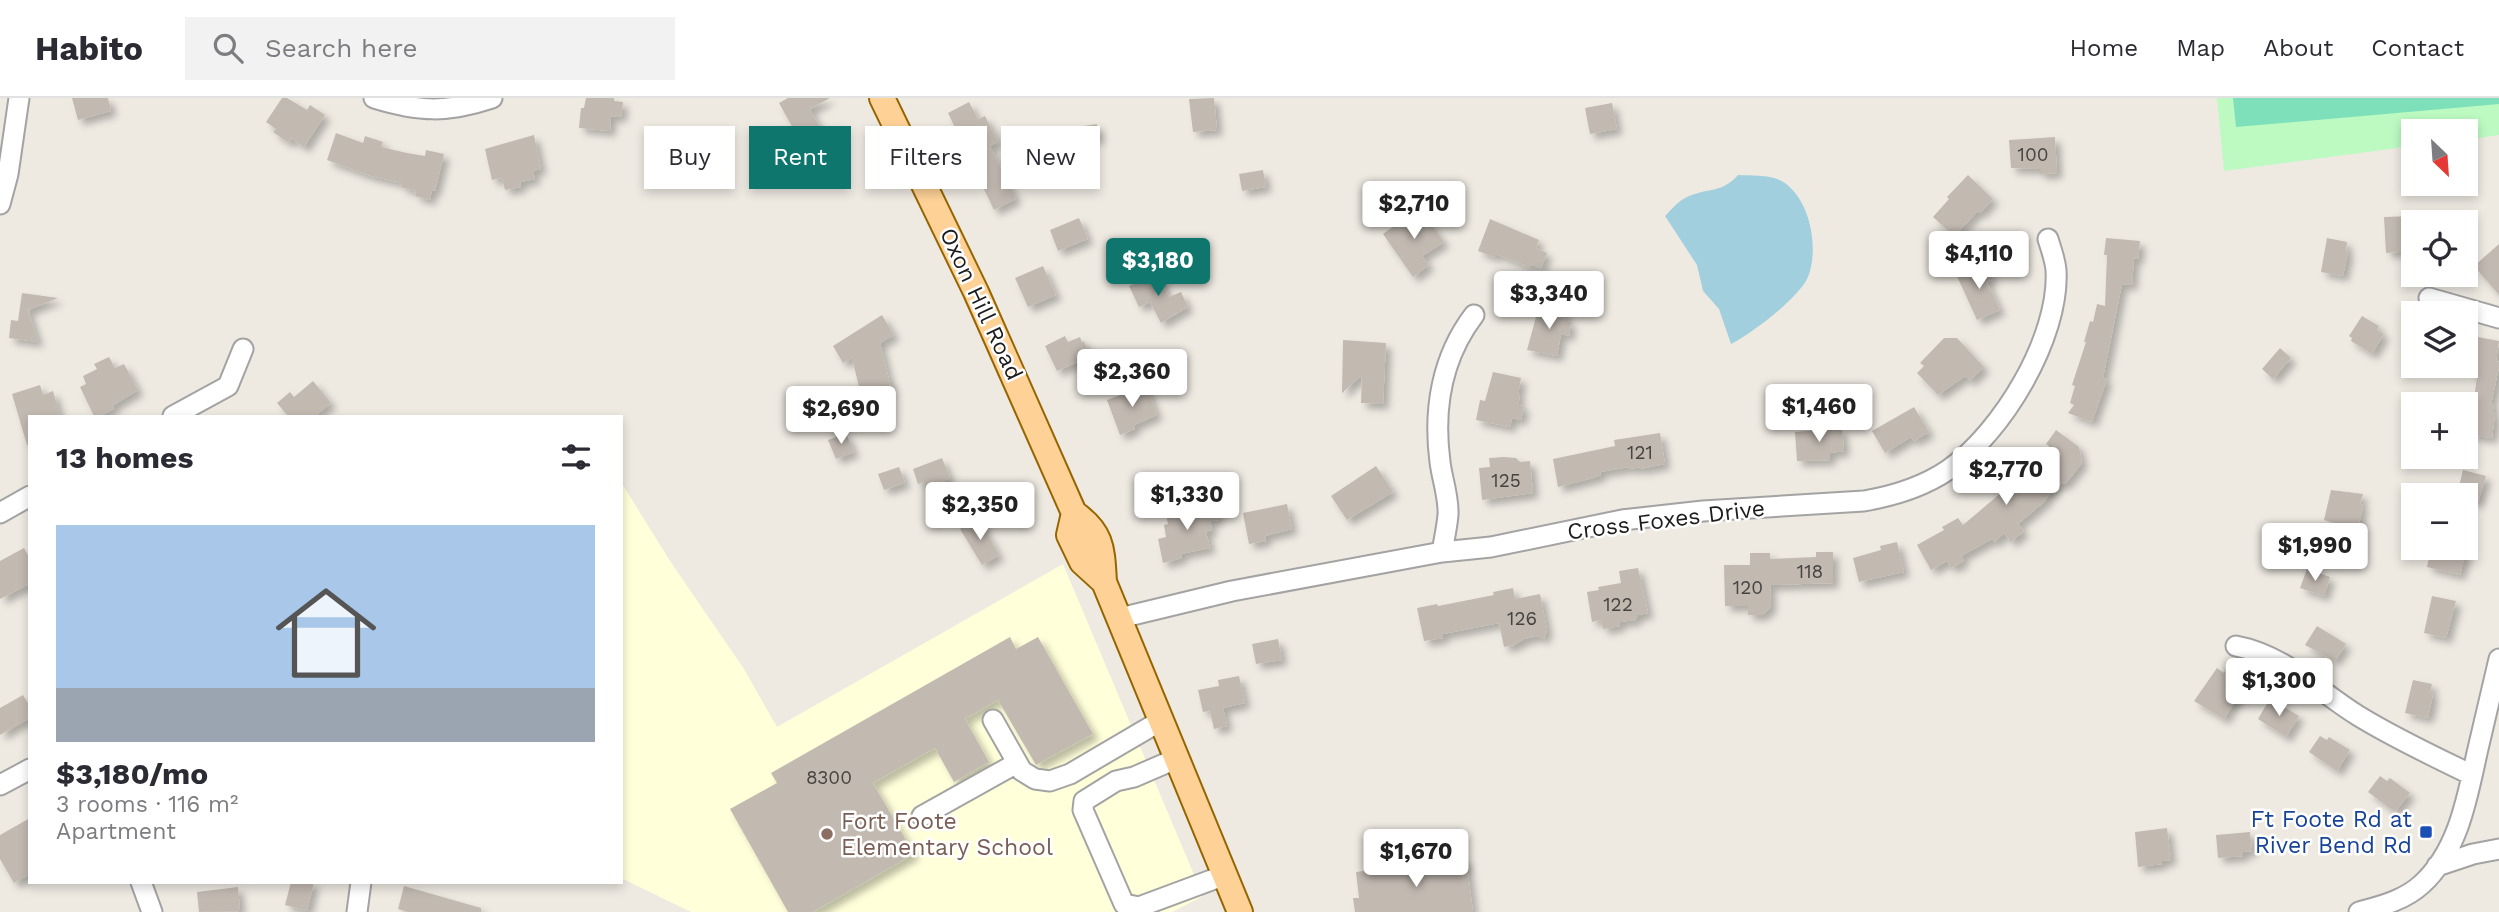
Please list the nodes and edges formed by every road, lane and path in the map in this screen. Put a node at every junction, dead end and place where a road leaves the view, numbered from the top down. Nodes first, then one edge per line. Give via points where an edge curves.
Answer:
1 (19, 98) edge
2 (374, 98) edge
3 (492, 98) edge
4 (881, 98) edge
5 (0, 204) edge
6 (2048, 239) dead end
7 (2429, 299) dead end
8 (1474, 315) dead end
9 (2499, 318) edge
10 (243, 349) dead end
11 (175, 415) edge
12 (1441, 552) junction
13 (1120, 618) junction
14 (2236, 646) dead end
15 (2499, 659) edge
16 (993, 720) dead end
17 (1162, 720) junction
18 (1178, 758) junction
19 (1017, 763) junction
20 (28, 770) edge
21 (2472, 775) junction
22 (0, 785) edge
23 (922, 816) dead end
24 (2499, 849) edge
25 (2437, 866) junction
26 (1225, 875) junction
27 (142, 884) edge
28 (361, 884) edge
29 (152, 912) edge
30 (356, 912) edge
31 (1240, 912) edge
32 (2359, 912) edge

1 - 5 street
2 - 3 street via 408,108 446,110
4 - 13 main road, Oxon Hill Road via 976,292 1074,513 1090,524 1101,549 1104,582
6 - 12 street, Cross Foxes Drive via 2056,284 2043,341 2000,417 1975,447 1937,477 1864,501 1703,510
7 - 9 street
8 - 12 street via 1451,351 1440,402 1437,428 1448,515
10 - 11 street via 228,386
12 - 13 street, Cross Foxes Drive via 1232,591
13 - 17 main road, Oxon Hill Road
14 - 21 street via 2284,663 2385,732
15 - 21 street
16 - 19 street
17 - 18 main road, Oxon Hill Road
17 - 19 street via 1059,779 1035,779
18 - 26 main road, Oxon Hill Road
18 - 26 street via 1100,789 1084,801 1083,810 1125,904 1139,907
19 - 23 street
20 - 22 street
21 - 25 street via 2457,832
24 - 25 street
25 - 32 street via 2403,898
26 - 31 main road, Oxon Hill Road
27 - 29 street
28 - 30 street

